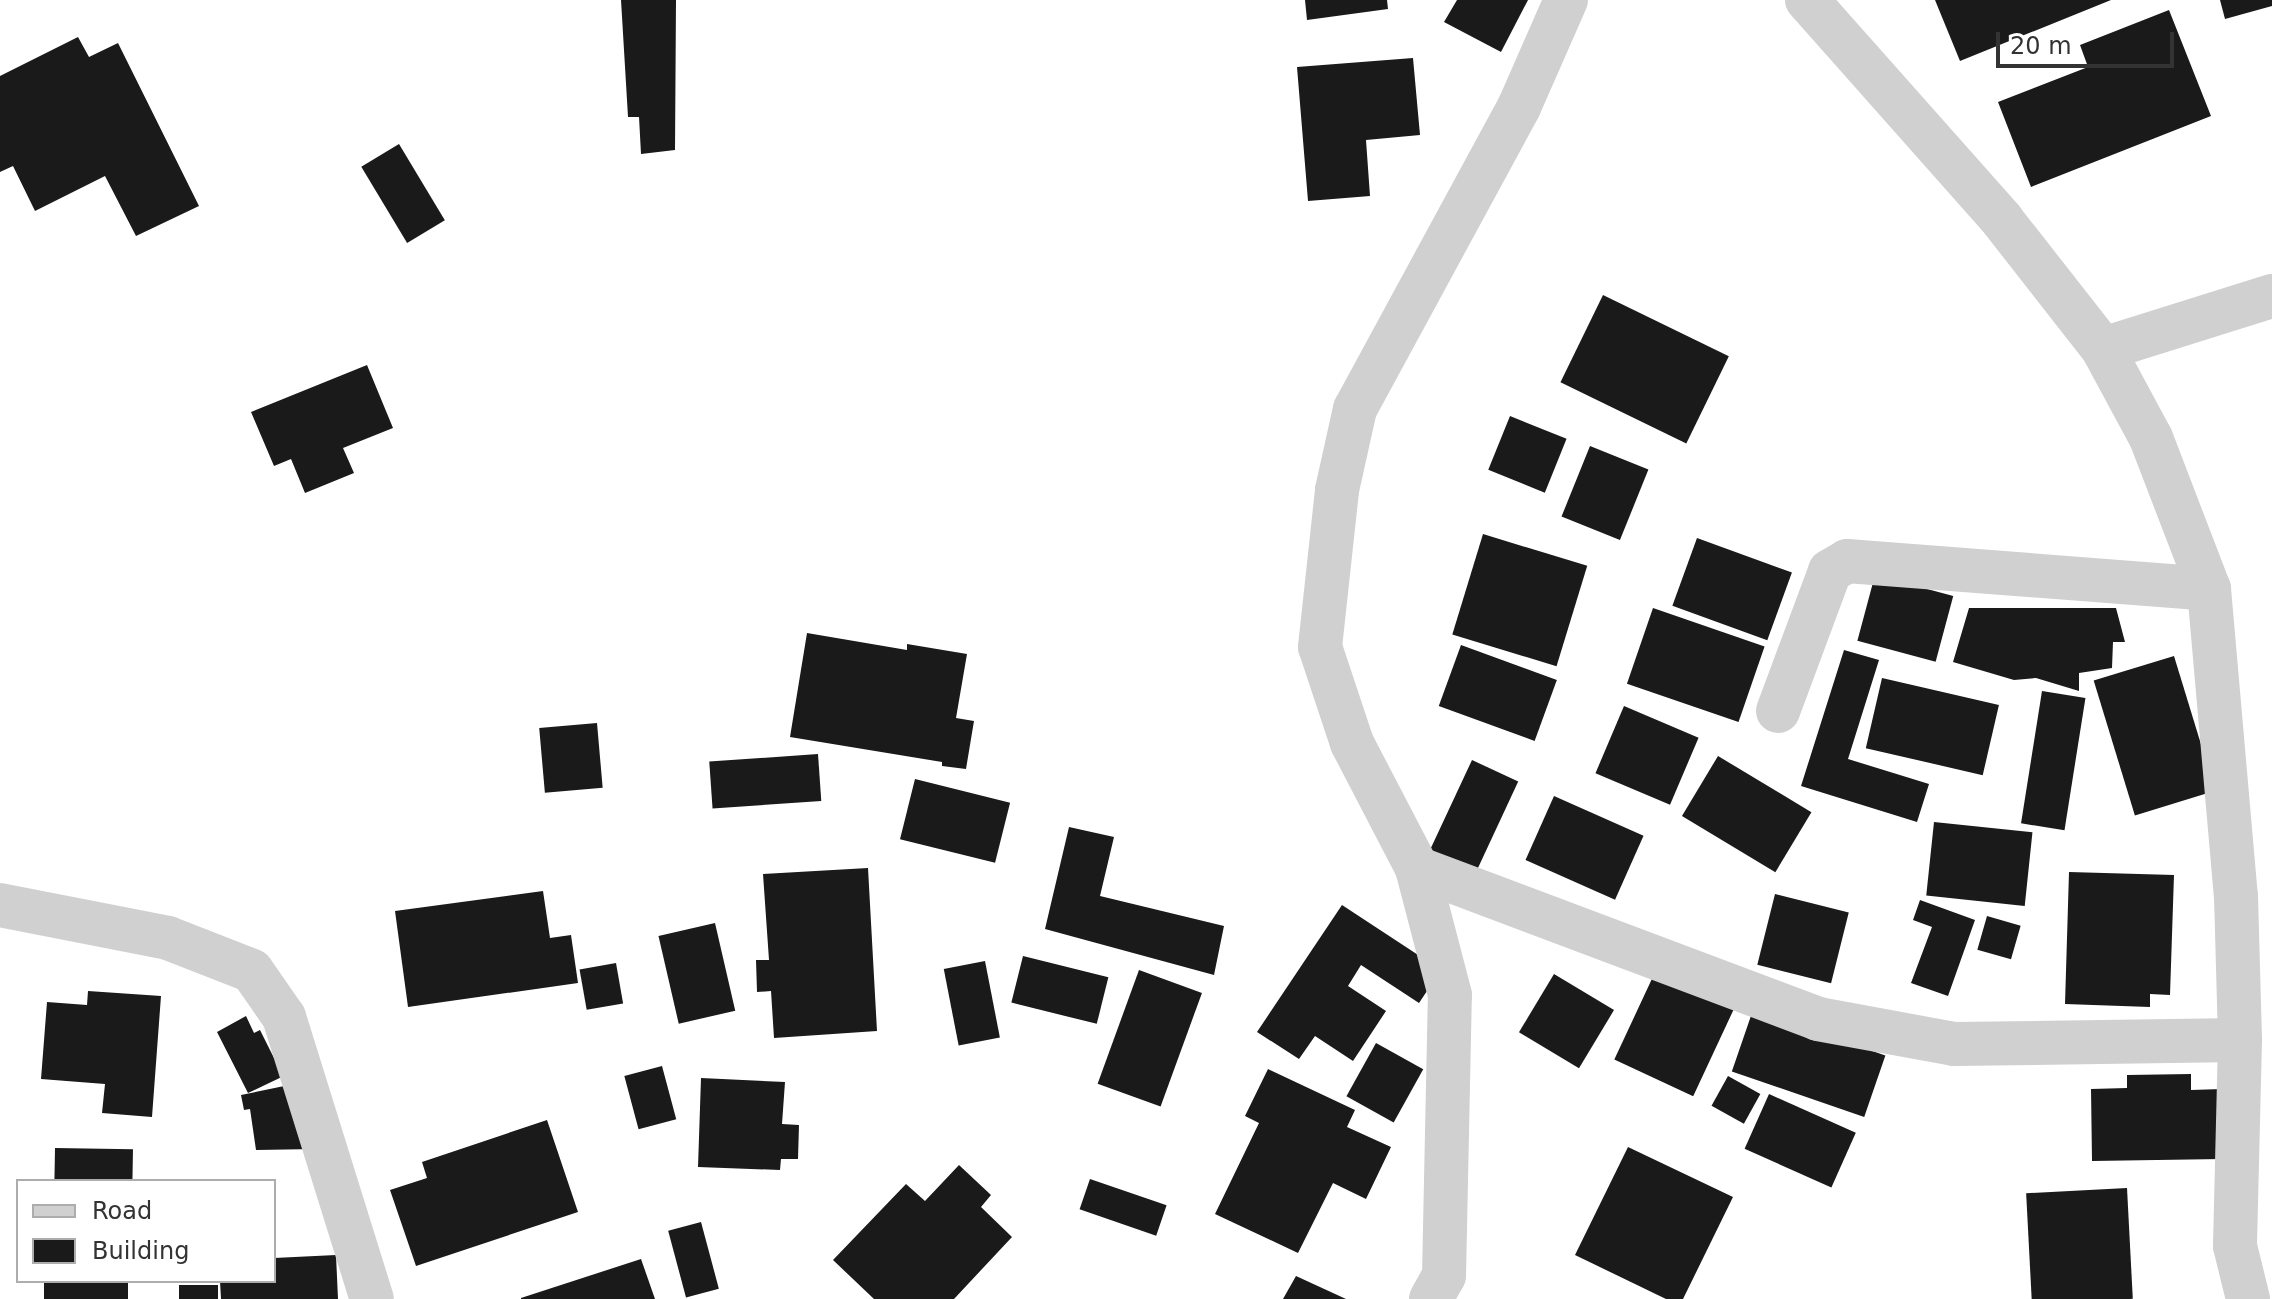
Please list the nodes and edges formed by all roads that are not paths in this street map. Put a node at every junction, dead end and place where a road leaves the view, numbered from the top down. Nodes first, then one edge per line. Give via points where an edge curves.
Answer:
1 (1566, 0) edge
2 (1807, 0) edge
3 (2272, 296) edge
4 (2103, 349) junction
5 (2209, 589) junction
6 (1778, 711) dead end
7 (1417, 868) junction
8 (0, 905) edge
9 (2240, 1040) junction
10 (372, 1299) edge
11 (1431, 1299) edge
12 (2248, 1299) edge

1 - 7 street via 1519,107 1355,409 1337,490 1320,647 1352,743
2 - 4 street via 2002,220
3 - 4 street
4 - 5 street via 2151,438
5 - 6 street via 1847,561 1830,571
5 - 9 street via 2236,896
7 - 9 street via 1818,1019 1954,1044
7 - 11 street via 1450,995 1444,1276
8 - 10 street via 168,938 252,971 284,1017
9 - 12 street via 2235,1246

